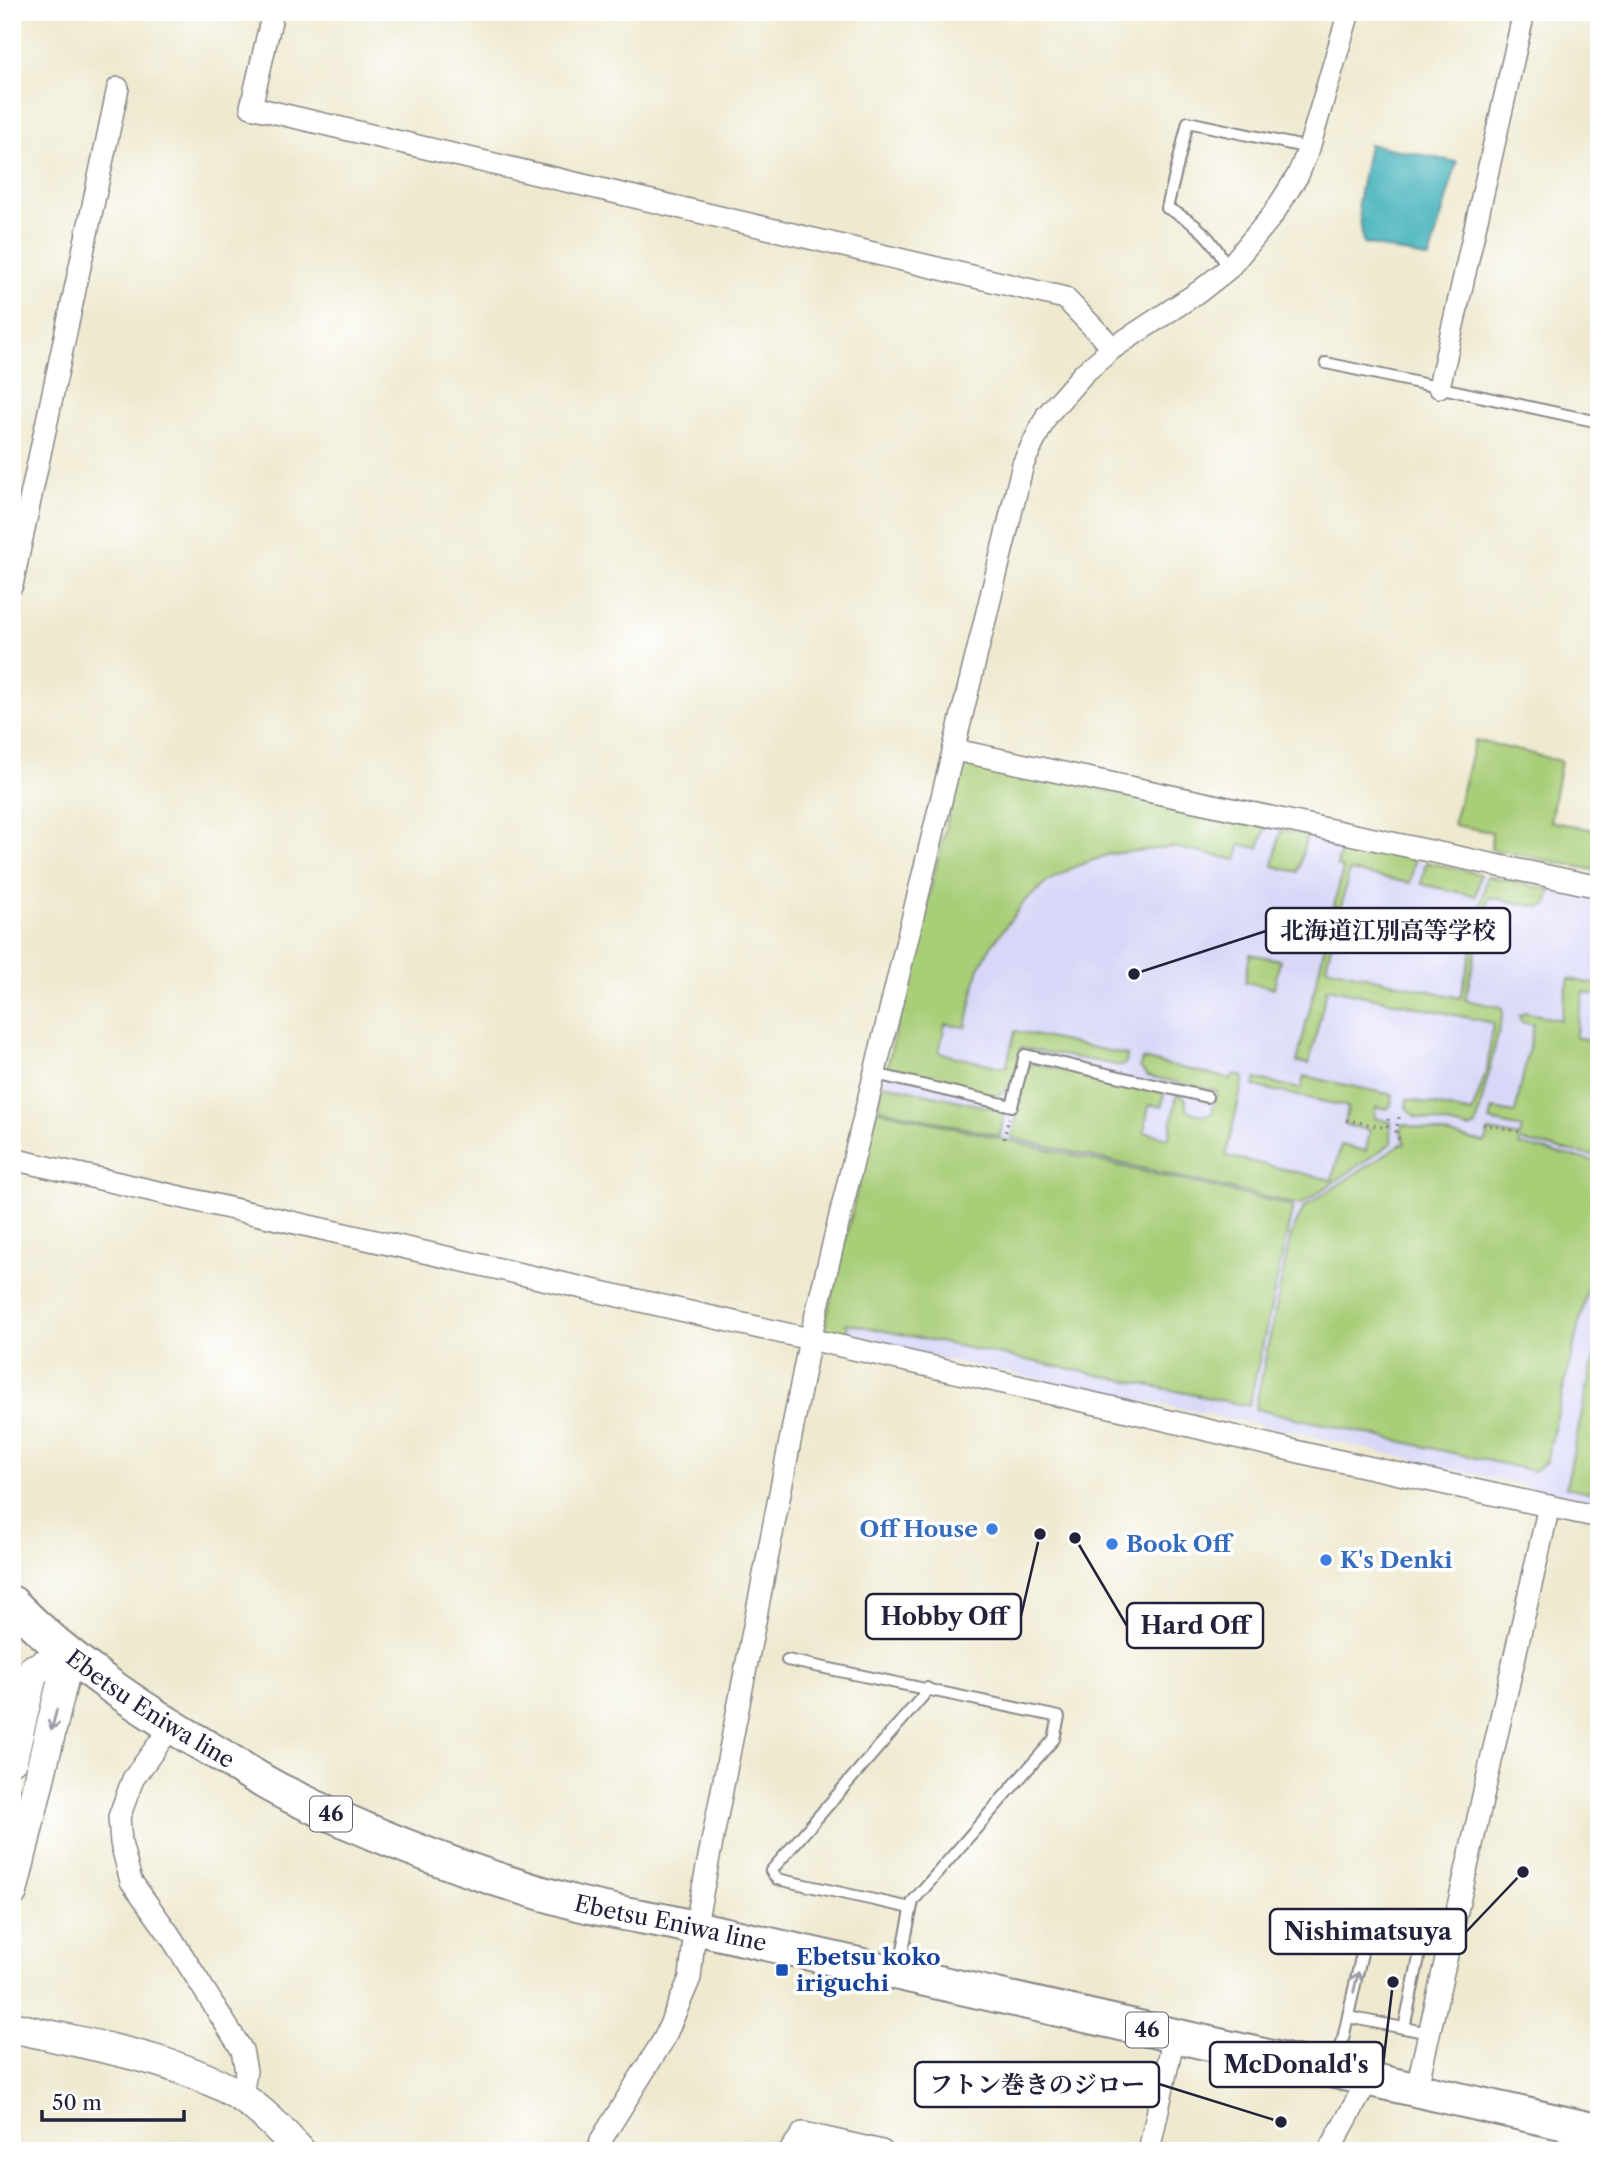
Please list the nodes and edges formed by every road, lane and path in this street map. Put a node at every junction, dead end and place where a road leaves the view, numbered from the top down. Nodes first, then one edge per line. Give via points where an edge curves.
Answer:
1 (272, 12) edge
2 (1349, 12) edge
3 (1524, 12) edge
4 (118, 88) dead end
5 (1309, 148) junction
6 (1228, 269) junction
7 (1113, 348) junction
8 (1326, 363) dead end
9 (1439, 387) junction
10 (1599, 422) edge
11 (12, 585) edge
12 (955, 750) junction
13 (1599, 887) edge
14 (875, 1074) junction
15 (1207, 1097) dead end
16 (1012, 1105) junction
17 (1389, 1115) dead end
18 (1399, 1117) dead end
19 (1346, 1120) dead end
20 (1483, 1124) dead end
21 (1521, 1132) dead end
22 (1004, 1139) dead end
23 (1401, 1144) dead end
24 (12, 1159) edge
25 (810, 1339) junction
26 (1549, 1506) junction
27 (1599, 1517) edge
28 (12, 1603) edge
29 (68, 1654) junction
30 (787, 1660) dead end
31 (927, 1688) junction
32 (171, 1727) junction
33 (12, 1759) edge
34 (12, 1892) edge
35 (911, 1908) junction
36 (695, 1929) junction
37 (898, 1975) junction
38 (1348, 2017) junction
39 (12, 2026) edge
40 (1404, 2028) junction
41 (1429, 2033) junction
42 (1174, 2036) junction
43 (1335, 2073) junction
44 (1368, 2080) junction
45 (1416, 2091) junction
46 (243, 2097) junction
47 (1599, 2132) edge
48 (602, 2149) edge
49 (300, 2151) edge
50 (790, 2151) edge
51 (882, 2151) edge
52 (1149, 2151) edge
53 (1329, 2151) edge

1 - 7 street via 251,107 1065,298
2 - 5 street
3 - 9 street
4 - 11 street
5 - 6 street via 1272,216
5 - 6 lane via 1188,122 1167,208 1217,245
6 - 7 street
7 - 12 street via 1048,415 1023,464
8 - 9 lane
9 - 10 lane
12 - 13 street
12 - 14 street
14 - 16 lane
14 - 25 street
15 - 16 lane via 1025,1055
16 - 22 path
17 - 19 path via 1387,1128
18 - 23 path via 1396,1131
20 - 21 path
24 - 25 street
25 - 26 street
25 - 36 street
26 - 27 street
26 - 41 street
28 - 29 main road, Ebetsu Eniwa line / 46
29 - 32 main road, Ebetsu Eniwa line / 46
29 - 33 main road via 33,1670
29 -> 34 main road
30 - 31 lane
31 - 35 lane via 1059,1717 1054,1739
31 - 35 lane via 771,1871 778,1879
32 - 36 main road, Ebetsu Eniwa line / 46 via 282,1792 478,1874 578,1904
32 - 46 street via 133,1779 119,1816 121,1843 131,1881 242,2050 246,2071
35 - 37 lane
36 - 37 main road, Ebetsu Eniwa line / 46
36 - 48 street via 690,1978 664,2039
37 - 42 main road, Ebetsu Eniwa line / 46
38 - 40 lane
38 -> 40 lane via 1367,1930 1377,1924 1424,1934
38 - 43 lane
39 - 46 main road via 172,2066
40 - 41 lane
41 - 45 street
42 - 43 main road, Ebetsu Eniwa line / 46
42 - 52 street
43 - 44 main road, Ebetsu Eniwa line / 46
44 - 45 main road, Ebetsu Eniwa line / 46
44 - 53 street
45 - 47 main road, Ebetsu Eniwa line / 46
46 - 49 main road
50 - 51 street via 803,2133

